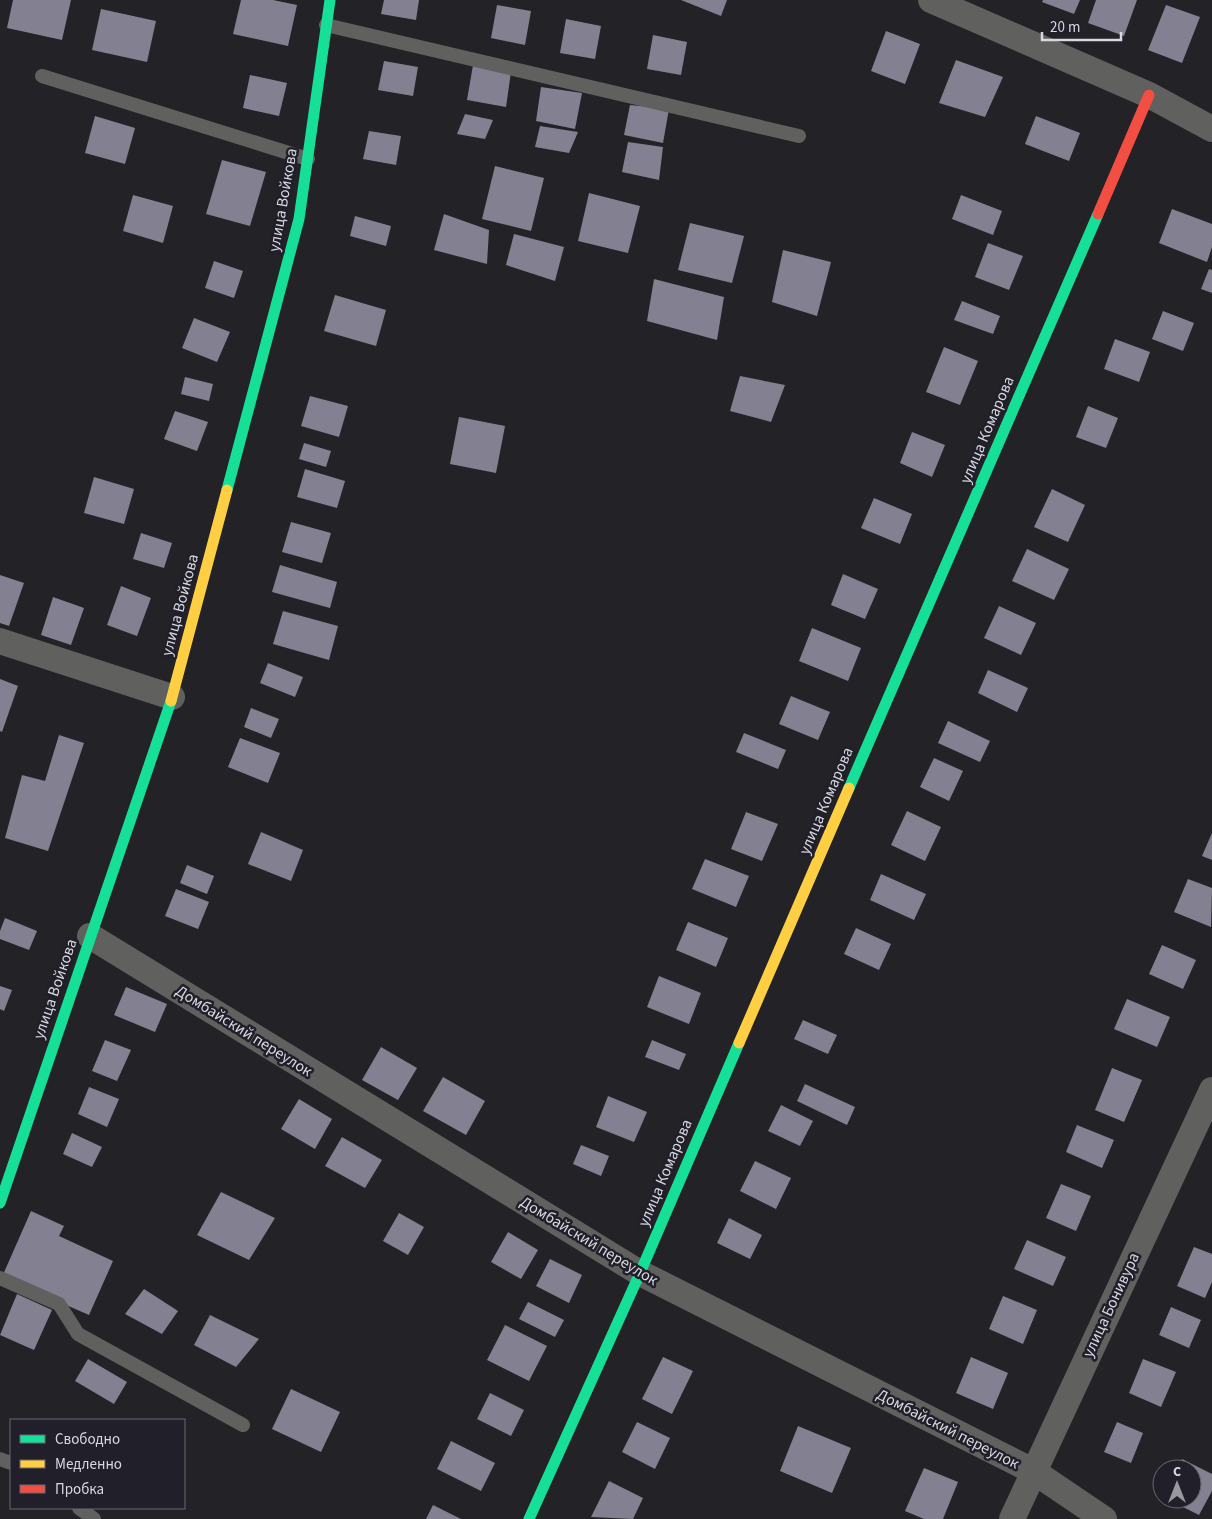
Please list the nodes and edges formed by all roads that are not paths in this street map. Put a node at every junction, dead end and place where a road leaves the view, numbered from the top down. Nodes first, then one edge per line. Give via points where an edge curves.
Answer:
1 (330, 0) edge
2 (931, 0) edge
3 (326, 25) junction
4 (42, 76) dead end
5 (1149, 95) junction
6 (1212, 129) edge
7 (799, 136) dead end
8 (308, 159) junction
9 (0, 641) edge
10 (172, 697) junction
11 (90, 936) junction
12 (1212, 1090) edge
13 (0, 1203) edge
14 (640, 1274) junction
15 (0, 1278) edge
16 (243, 1425) dead end
17 (1033, 1471) junction
18 (80, 1509) edge
19 (94, 1519) edge
20 (529, 1519) edge
21 (1012, 1519) edge
22 (1104, 1519) edge

1 - 3 street, улица Войкова
2 - 5 street
3 - 7 lane
3 - 8 street, улица Войкова
4 - 8 lane
5 - 6 street
5 - 14 street, улица Комарова
8 - 10 street, улица Войкова via 299,219
9 - 10 street
10 - 11 street, улица Войкова
11 - 13 street, улица Войкова
11 - 14 street, Домбайский переулок
12 - 17 street, улица Бонивура
14 - 17 street, Домбайский переулок
14 - 20 street, улица Комарова
15 - 16 lane via 59,1304 78,1334
17 - 21 street, улица Бонивура
17 - 22 street, Домбайский переулок
18 - 19 lane

